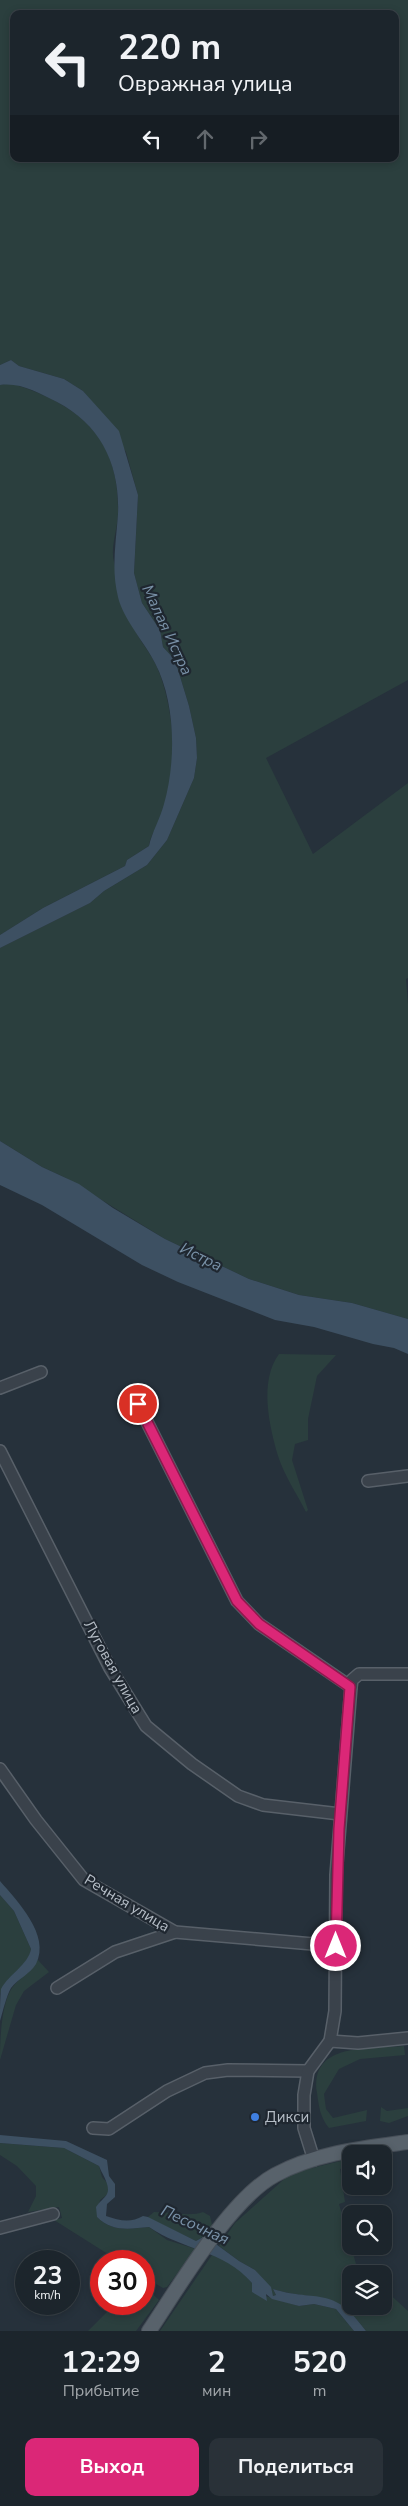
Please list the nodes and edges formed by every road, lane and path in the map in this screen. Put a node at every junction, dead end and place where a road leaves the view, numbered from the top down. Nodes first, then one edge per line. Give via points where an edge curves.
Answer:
1 (41, 1372) dead end
2 (0, 1388) edge
3 (138, 1404) dead end
4 (0, 1451) edge
5 (408, 1476) edge
6 (368, 1481) dead end
7 (408, 1674) edge
8 (350, 1687) junction
9 (0, 1769) edge
10 (340, 1814) junction
11 (175, 1932) junction
12 (336, 1946) junction
13 (56, 1988) dead end
14 (408, 2038) edge
15 (330, 2041) junction
16 (308, 2071) junction
17 (93, 2128) dead end
18 (408, 2142) edge
19 (314, 2160) junction
20 (53, 2214) dead end
21 (0, 2228) edge
22 (149, 2331) edge

1 - 2 street
3 - 8 street via 237,1601 259,1624
4 - 10 street, Луговая улица via 110,1668 146,1726 238,1796 263,1805
5 - 6 street
7 - 8 street via 360,1674 352,1680
8 - 10 street
9 - 11 street, Речная улица via 84,1880
10 - 12 street
11 - 12 street, Речная улица
11 - 13 street via 115,1952
12 - 15 street via 336,2011
14 - 15 street via 358,2043
15 - 16 street
16 - 17 street via 228,2070 205,2073 167,2091 109,2129
16 - 19 street via 304,2128
18 - 19 main road
19 - 22 main road via 273,2176 241,2203
20 - 21 street

